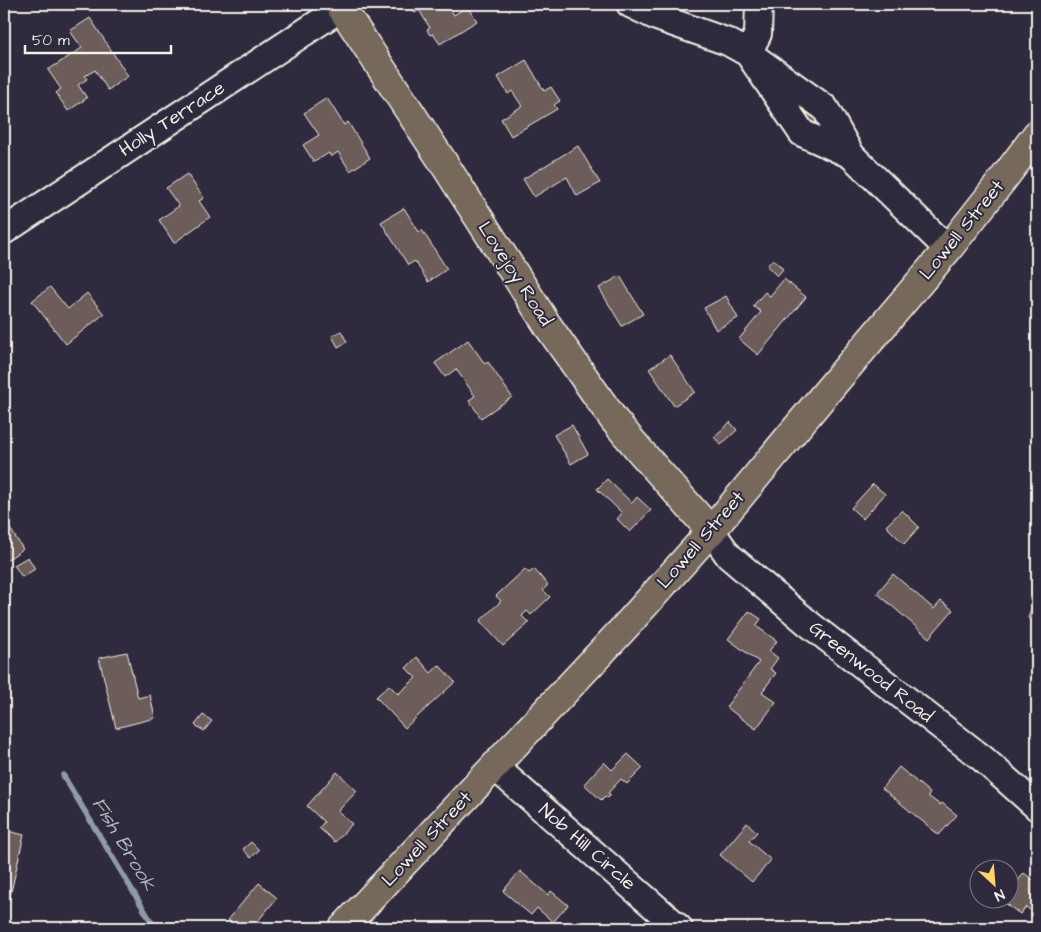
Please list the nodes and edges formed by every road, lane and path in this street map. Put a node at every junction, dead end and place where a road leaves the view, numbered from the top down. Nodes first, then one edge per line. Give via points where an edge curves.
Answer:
1 (630, 4) edge
2 (759, 4) edge
3 (340, 6) edge
4 (748, 53) junction
5 (1037, 134) edge
6 (4, 231) edge
7 (948, 249) junction
8 (711, 530) junction
9 (495, 767) junction
10 (1037, 808) edge
11 (343, 928) edge
12 (680, 928) edge

1 - 4 street
2 - 4 street via 758,34
3 - 6 street, Holly Terrace
3 - 8 main road, Lovejoy Road via 548,326 614,420
4 - 7 street via 802,133 851,155
5 - 7 main road, Lowell Street
7 - 8 main road, Lowell Street
8 - 9 main road, Lowell Street
8 - 10 street, Greenwood Road via 729,556 802,618 982,758
9 - 11 main road, Lowell Street
9 - 12 street, Nob Hill Circle

